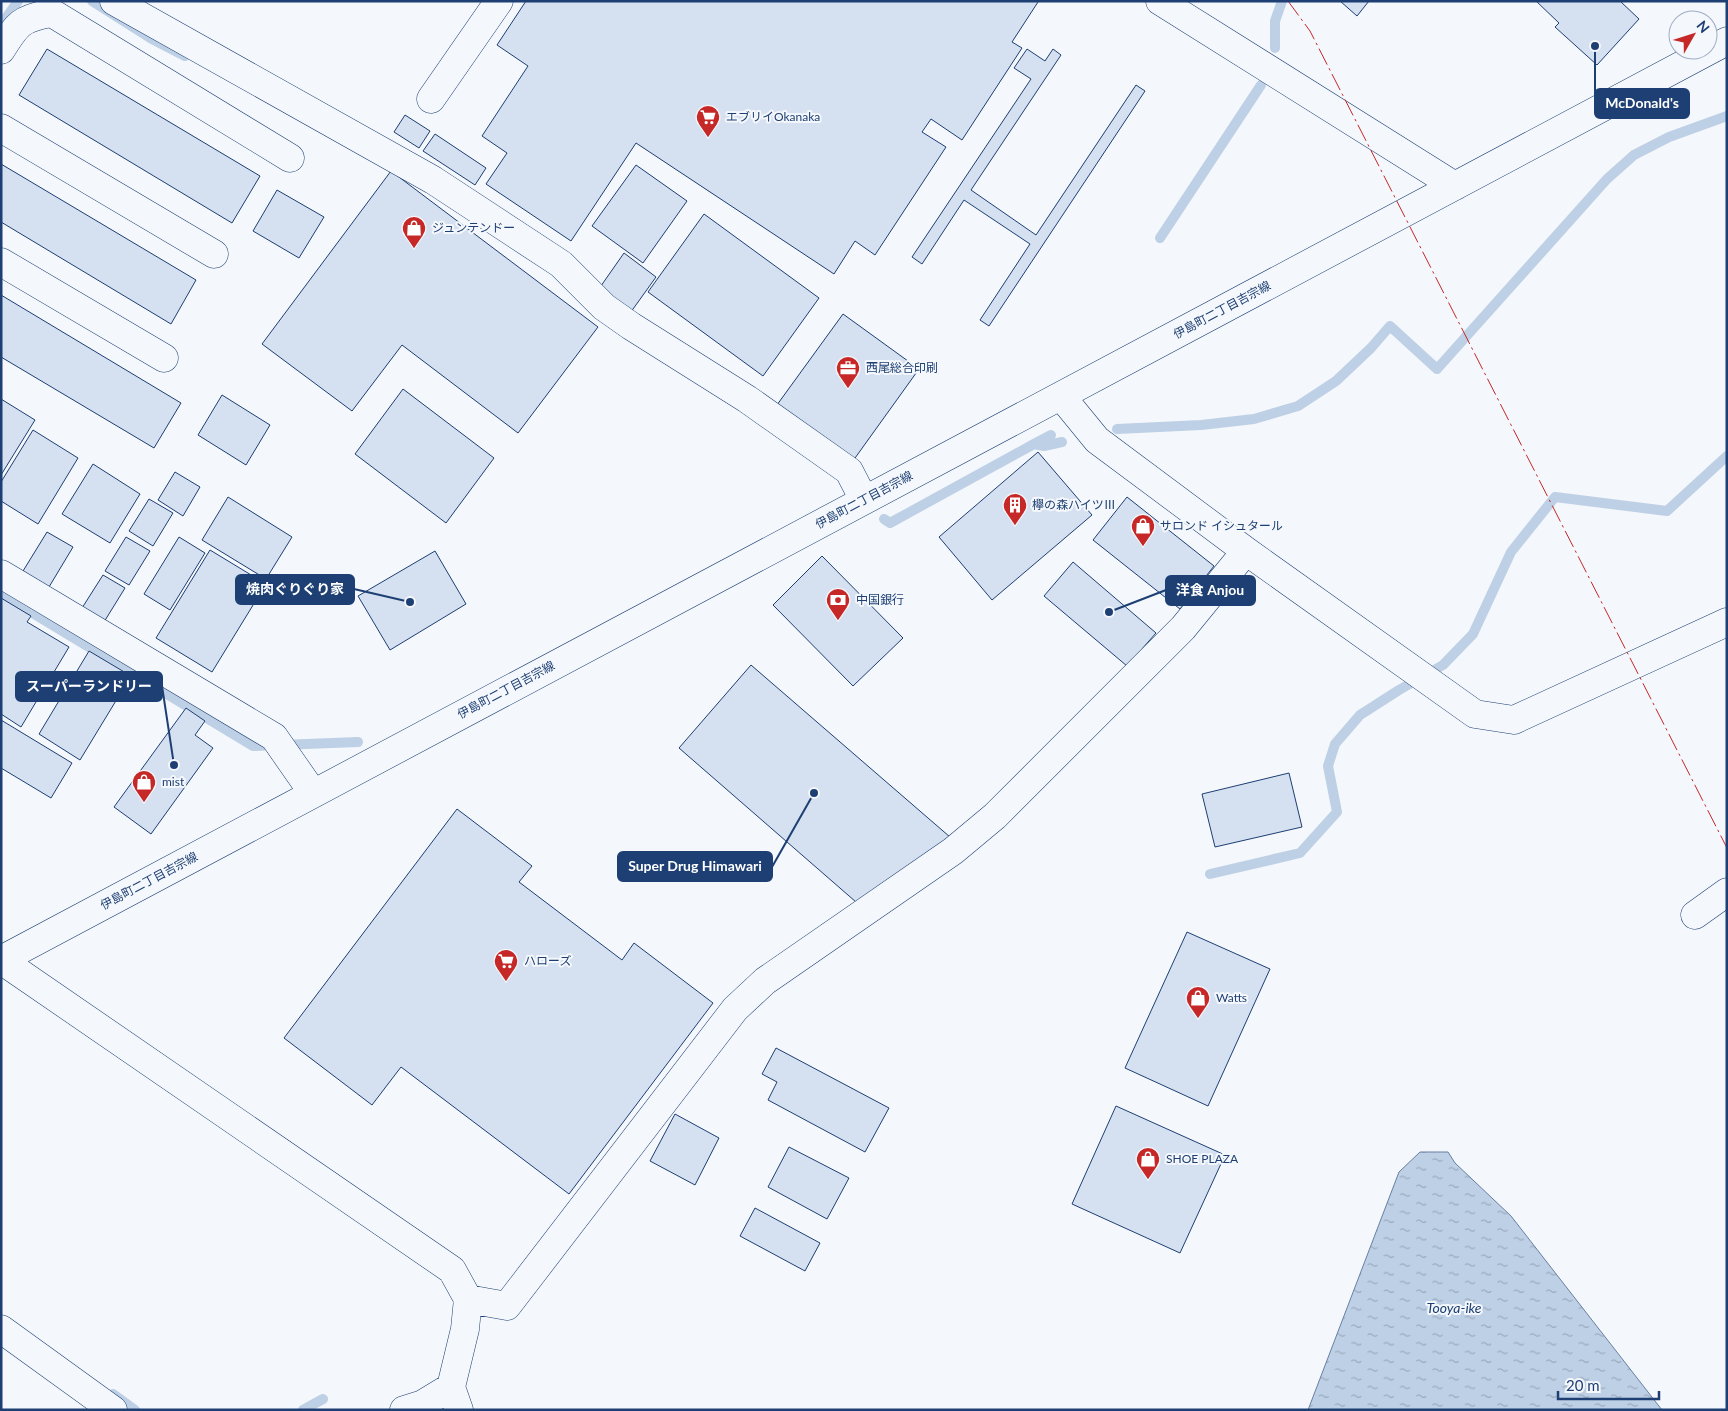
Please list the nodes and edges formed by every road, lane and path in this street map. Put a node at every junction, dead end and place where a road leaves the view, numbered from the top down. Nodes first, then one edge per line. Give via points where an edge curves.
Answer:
1 (114, 1) edge
2 (499, 1) edge
3 (1160, 1) edge
4 (56, 7) edge
5 (1727, 41) edge
6 (1, 50) edge
7 (431, 99) dead end
8 (1, 128) edge
9 (290, 158) dead end
10 (1456, 186) junction
11 (214, 254) dead end
12 (1, 262) edge
13 (164, 358) dead end
14 (1060, 396) junction
15 (864, 500) junction
16 (1246, 551) junction
17 (1, 574) edge
18 (1727, 622) edge
19 (313, 793) junction
20 (1727, 892) edge
21 (1695, 915) dead end
22 (1, 960) edge
23 (468, 1299) junction
24 (1, 1329) edge
25 (455, 1399) edge
26 (113, 1410) edge
27 (404, 1410) edge

1 - 15 street via 433,180 561,264 611,312 747,399 848,471
2 - 7 street
3 - 10 street
4 - 6 street via 32,16 14,29
4 - 9 street
5 - 10 street, 伊島町二丁目吉宗線
8 - 11 street
10 - 14 street, 伊島町二丁目吉宗線
12 - 13 street
14 - 15 street, 伊島町二丁目吉宗線
14 - 16 street via 1097,440
15 - 19 street, 伊島町二丁目吉宗線
16 - 18 street via 1475,714 1514,720
16 - 23 street via 1182,628 995,816 953,851 764,981 735,1009 507,1306
17 - 19 street via 280,745
19 - 22 street, 伊島町二丁目吉宗線
20 - 21 street
22 - 23 street via 452,1270
23 - 25 street
24 - 26 street
25 - 27 street

